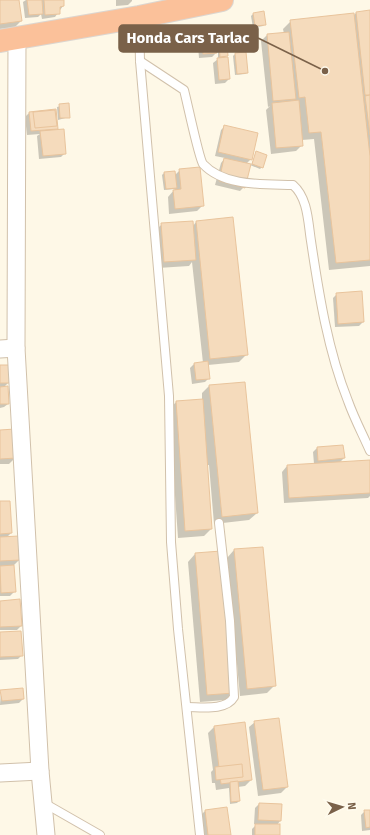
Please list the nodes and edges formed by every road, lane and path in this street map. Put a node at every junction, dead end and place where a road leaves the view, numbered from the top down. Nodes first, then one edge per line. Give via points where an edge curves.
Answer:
1 (222, 0) edge
2 (139, 17) junction
3 (9, 39) edge
4 (140, 61) junction
5 (8, 348) edge
6 (370, 451) edge
7 (219, 522) dead end
8 (187, 707) junction
9 (40, 771) junction
10 (0, 772) edge
11 (44, 803) junction
12 (46, 835) edge
13 (100, 835) edge
14 (200, 835) edge

1 - 2 highway
2 - 3 highway
2 - 4 lane
3 - 5 street
4 - 6 lane via 184,90 202,163 220,177 253,183 294,185 301,192 331,347 347,400
4 - 8 lane via 169,396 171,542
5 - 9 street
7 - 8 lane via 230,621 234,697 231,702 220,706
8 - 14 lane
9 - 10 street
9 - 11 street
11 - 12 street
11 - 13 lane

